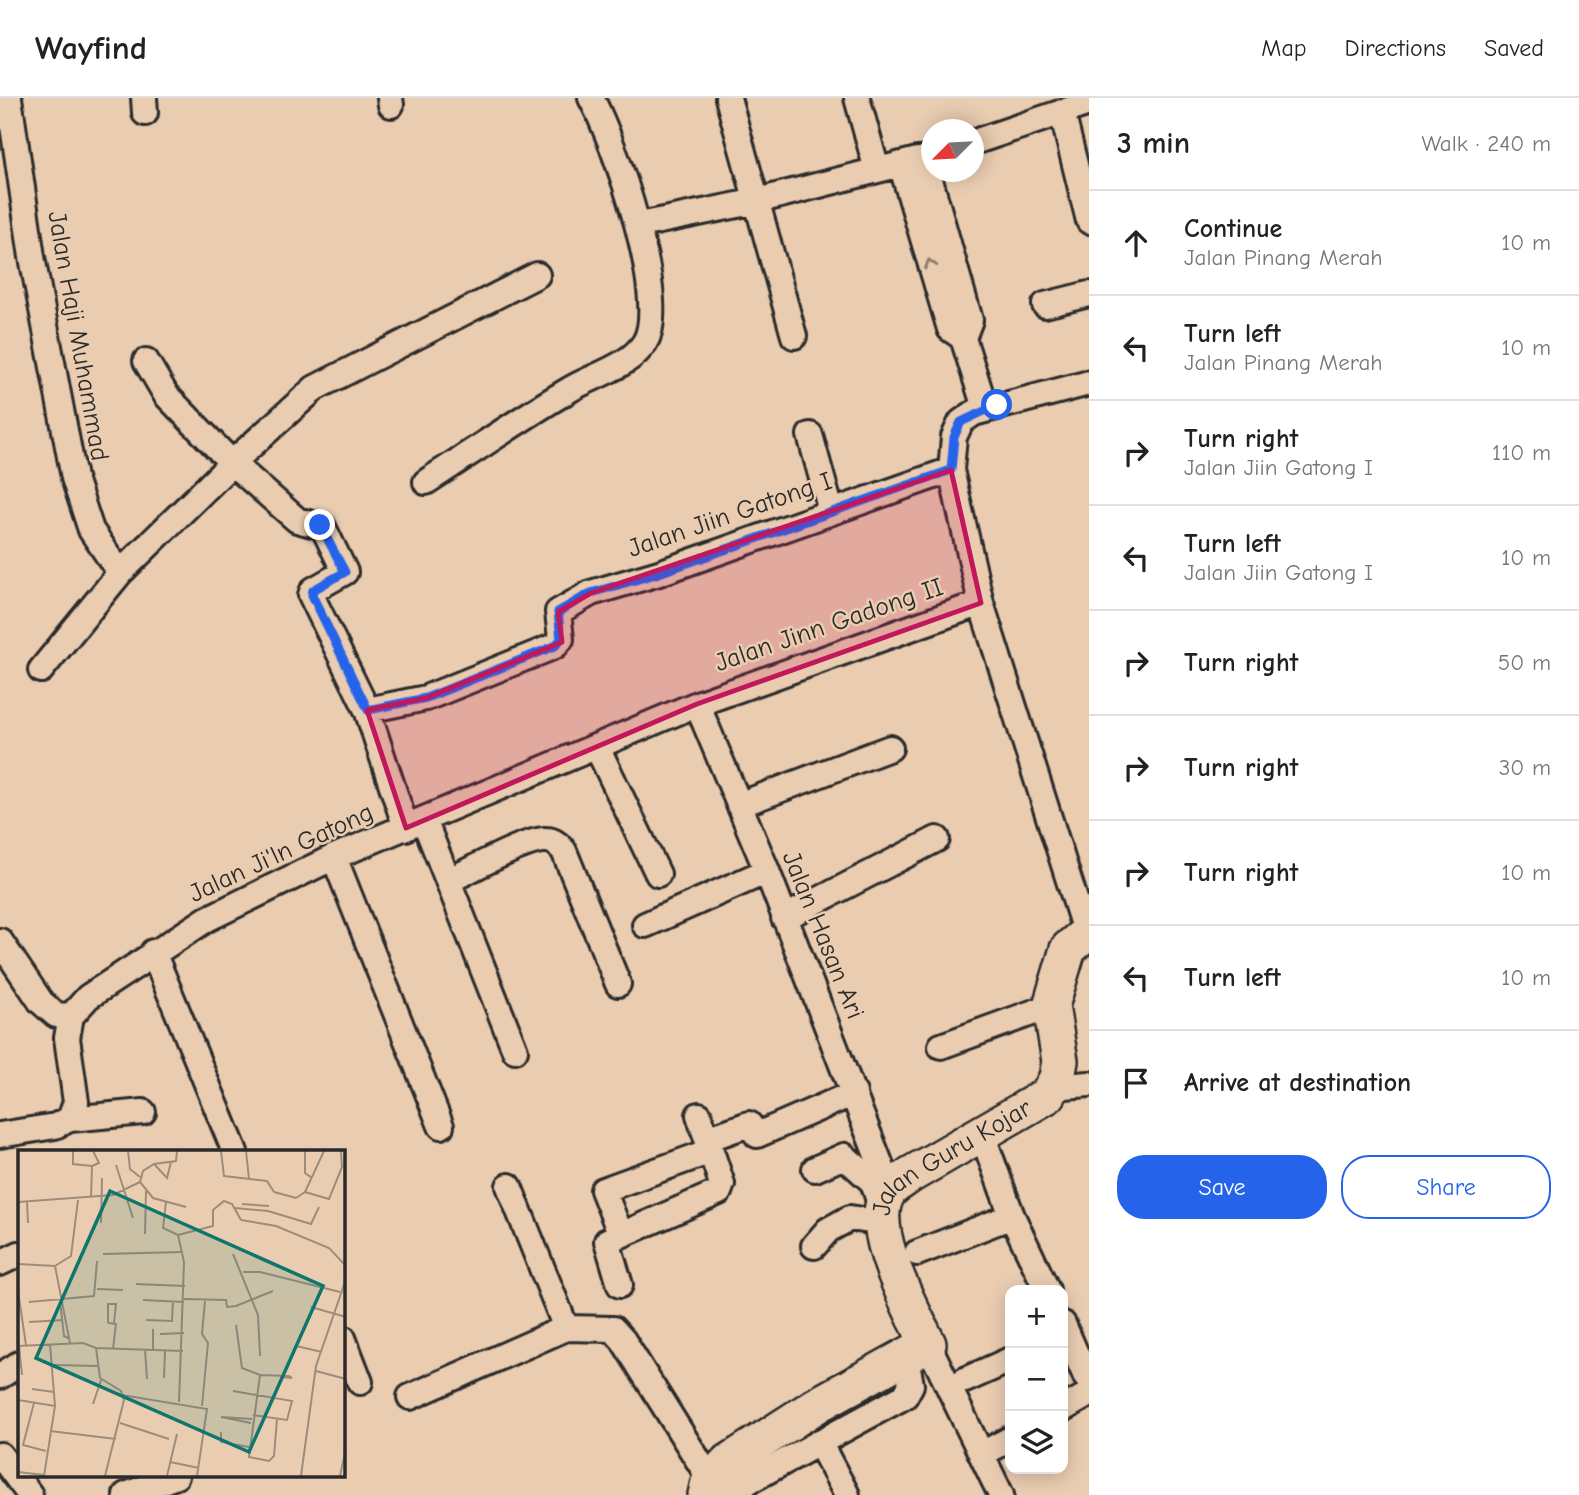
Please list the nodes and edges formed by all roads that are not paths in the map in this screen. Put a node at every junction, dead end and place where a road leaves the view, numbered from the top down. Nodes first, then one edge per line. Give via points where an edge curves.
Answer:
1 (9, 98) edge
2 (728, 98) edge
3 (857, 98) edge
4 (1089, 103) edge
5 (597, 104) edge
6 (1062, 113) junction
7 (984, 139) edge
8 (908, 162) edge
9 (757, 201) junction
10 (1089, 222) edge
11 (640, 225) junction
12 (537, 275) dead end
13 (1089, 294) edge
14 (1045, 305) dead end
15 (794, 336) dead end
16 (146, 361) dead end
17 (1089, 383) edge
18 (985, 408) junction
19 (810, 435) dead end
20 (232, 463) junction
21 (951, 470) junction
22 (426, 482) dead end
23 (831, 511) junction
24 (120, 573) junction
25 (981, 604) junction
26 (41, 670) dead end
27 (697, 704) junction
28 (368, 710) junction
29 (597, 747) junction
30 (890, 748) dead end
31 (739, 804) junction
32 (415, 824) junction
33 (937, 839) dead end
34 (334, 857) junction
35 (767, 872) junction
36 (658, 874) dead end
37 (448, 881) junction
38 (784, 918) junction
39 (645, 925) dead end
40 (1088, 932) edge
41 (0, 941) edge
42 (153, 952) junction
43 (618, 984) dead end
44 (1051, 1006) junction
45 (71, 1016) junction
46 (941, 1046) dead end
47 (515, 1049) dead end
48 (1089, 1084) edge
49 (1054, 1087) junction
50 (854, 1093) junction
51 (144, 1112) dead end
52 (698, 1115) dead end
53 (70, 1119) junction
54 (442, 1126) dead end
55 (0, 1135) edge
56 (982, 1135) junction
57 (709, 1145) junction
58 (234, 1150) edge
59 (815, 1168) dead end
60 (509, 1186) dead end
61 (885, 1208) junction
62 (1012, 1216) junction
63 (621, 1235) junction
64 (814, 1245) dead end
65 (917, 1252) dead end
66 (18, 1254) edge
67 (0, 1263) edge
68 (620, 1285) dead end
69 (1045, 1285) edge
70 (566, 1328) junction
71 (1068, 1341) edge
72 (345, 1343) edge
73 (917, 1350) junction
74 (1005, 1362) edge
75 (18, 1365) edge
76 (0, 1376) edge
77 (965, 1380) dead end
78 (360, 1382) dead end
79 (1087, 1385) edge
80 (410, 1397) dead end
81 (1068, 1404) edge
82 (1005, 1441) edge
83 (819, 1442) junction
84 (982, 1454) junction
85 (0, 1455) edge
86 (171, 1478) edge
87 (717, 1492) edge
88 (30, 1495) edge
89 (126, 1495) edge
90 (847, 1495) edge
91 (1001, 1495) edge

1 - 24 street, Jalan Haji Muhammad via 32,257 74,478 91,530
2 - 9 street
3 - 8 street
4 - 6 street
5 - 11 street
6 - 7 street
6 - 10 street
8 - 9 street
8 - 18 street via 950,329 963,338
9 - 11 street
9 - 15 street
11 - 22 street via 652,322 646,342 634,355 570,389
12 - 20 street via 325,381
13 - 14 street
16 - 20 street via 166,395
17 - 18 street
18 - 21 street via 961,422 954,437
19 - 23 street
20 - 24 street
20 - 28 street via 296,520 323,527 345,572 313,590 312,595
21 - 23 street, Jalan Jiin Gatong I
21 - 25 street
23 - 28 street, Jalan Jiin Gatong I via 591,593 558,612 561,639 555,646 426,698
24 - 26 street
25 - 27 street, Jalan Jinn Gadong II
25 - 40 street
27 - 29 street, Jalan Ji'ln Gatong
27 - 31 street, Jalan Hasan Ari
28 - 32 street
29 - 32 street, Jalan Ji'ln Gatong
29 - 36 street
30 - 31 street
31 - 35 street, Jalan Hasan Ari
32 - 34 street, Jalan Ji'ln Gatong
32 - 37 street
33 - 38 street
34 - 42 street, Jalan Ji'ln Gatong via 207,919
34 - 54 street
35 - 38 street, Jalan Hasan Ari
35 - 39 street
37 - 43 street via 531,843 557,843
37 - 47 street
38 - 50 street, Jalan Hasan Ari
40 - 44 street, Jalan Guru Kojar via 1068,950
41 - 45 street via 41,1002 56,1016
42 - 45 street, Jalan Ji'ln Gatong via 88,997
42 - 58 street
44 - 46 street
44 - 49 street, Jalan Guru Kojar via 1060,1049
45 - 53 street via 67,1038 76,1102
48 - 49 street
49 - 56 street, Jalan Guru Kojar
50 - 57 street via 757,1135 749,1124
50 - 61 street, Jalan Hasan Ari
51 - 53 street
52 - 57 street
53 - 55 street
56 - 61 street, Jalan Guru Kojar
56 - 62 street
57 - 63 street via 722,1184 719,1192
57 - 63 street via 603,1190
59 - 61 street via 844,1156 873,1182
60 - 70 street
61 - 64 street via 850,1218 828,1230
61 - 73 street, Jalan Guru Kojar via 892,1265
62 - 65 street
62 - 69 street
63 - 68 street via 607,1241
66 - 67 street
70 - 80 street
70 - 87 street via 613,1329 618,1333
71 - 79 street
72 - 78 street
73 - 83 street via 905,1396
73 - 84 street
73 - 87 street via 817,1405 727,1463
74 - 77 street
75 - 76 street
79 - 81 street
82 - 84 street
83 - 87 street via 749,1481
83 - 90 street
84 - 91 street
85 - 88 street
86 - 89 street

